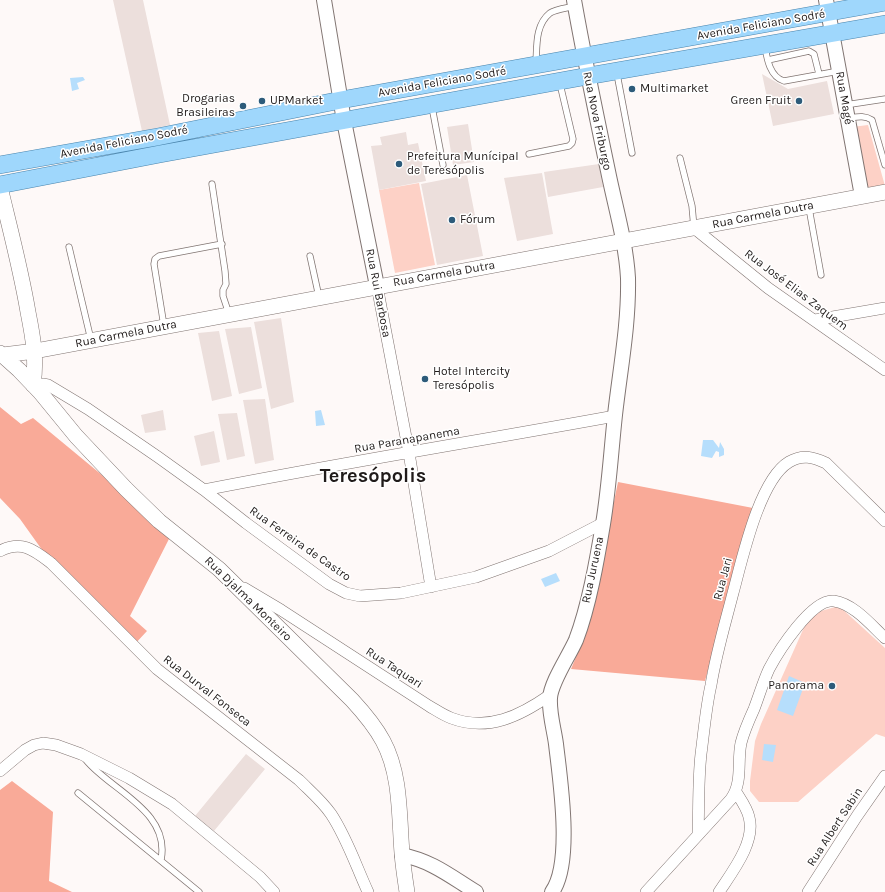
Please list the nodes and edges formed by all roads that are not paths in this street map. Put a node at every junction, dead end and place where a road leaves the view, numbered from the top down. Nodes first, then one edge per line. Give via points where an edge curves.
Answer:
1 (324, 0) edge
2 (885, 2) edge
3 (574, 3) edge
4 (827, 7) edge
5 (885, 24) edge
6 (832, 34) junction
7 (766, 53) junction
8 (584, 56) junction
9 (536, 64) junction
10 (616, 71) junction
11 (839, 71) junction
12 (819, 74) junction
13 (588, 76) junction
14 (560, 81) junction
15 (885, 99) edge
16 (341, 100) junction
17 (432, 105) junction
18 (846, 112) junction
19 (344, 121) junction
20 (157, 137) junction
21 (632, 153) dead end
22 (160, 154) junction
23 (529, 154) dead end
24 (680, 158) dead end
25 (885, 164) edge
26 (0, 165) edge
27 (443, 165) dead end
28 (212, 184) dead end
29 (0, 186) edge
30 (885, 192) edge
31 (862, 196) junction
32 (808, 206) junction
33 (694, 228) junction
34 (623, 241) junction
35 (222, 244) junction
36 (70, 247) dead end
37 (310, 256) dead end
38 (821, 275) dead end
39 (377, 286) junction
40 (319, 297) junction
41 (885, 308) edge
42 (229, 314) junction
43 (815, 320) junction
44 (164, 326) junction
45 (91, 340) junction
46 (35, 351) junction
47 (2, 354) edge
48 (885, 370) edge
49 (36, 389) junction
50 (615, 416) junction
51 (409, 453) junction
52 (204, 490) junction
53 (885, 521) edge
54 (603, 523) junction
55 (0, 551) edge
56 (233, 582) junction
57 (431, 587) junction
58 (885, 638) edge
59 (550, 695) junction
60 (81, 754) junction
61 (0, 771) edge
62 (885, 776) edge
63 (736, 792) junction
64 (78, 793) dead end
65 (698, 835) junction
66 (402, 855) junction
67 (161, 860) junction
68 (199, 892) edge
69 (274, 892) edge
70 (368, 892) edge
71 (407, 892) edge
72 (476, 892) edge
73 (552, 892) edge
74 (646, 892) edge
75 (719, 892) edge
76 (808, 892) edge

1 - 16 street, Rua Rui Barbosa
2 - 4 main road, Avenida Feliciano Sodré
3 - 8 street, Rua Nova Friburgo
3 - 9 lane via 551,12 541,24 537,37
4 - 6 street, Rua Magé
4 - 8 main road, Avenida Feliciano Sodré
5 - 6 main road, Avenida Feliciano Sodré
6 - 7 main road, Avenida Feliciano Sodré
6 - 11 street, Rua Magé
7 - 10 main road, Avenida Feliciano Sodré
7 - 12 lane via 809,51 814,54
7 - 12 lane via 769,65 777,77 784,81
8 - 9 main road, Avenida Feliciano Sodré
8 - 13 street, Rua Nova Friburgo
9 - 16 main road, Avenida Feliciano Sodré
10 - 13 main road, Avenida Feliciano Sodré
10 - 21 lane
11 - 12 lane
11 - 18 street, Rua Magé
13 - 14 main road, Avenida Feliciano Sodré
13 - 34 street, Rua Nova Friburgo
14 - 17 main road, Avenida Feliciano Sodré
14 - 23 lane via 572,143 569,146
15 - 18 lane
16 - 19 street, Rua Rui Barbosa
16 - 20 main road, Avenida Feliciano Sodré
17 - 19 main road, Avenida Feliciano Sodré
17 - 27 lane
18 - 25 lane via 872,120
18 - 31 street, Rua Magé
19 - 22 main road, Avenida Feliciano Sodré
19 - 39 street, Rua Rui Barbosa
20 - 22 main road
20 - 26 main road, Avenida Feliciano Sodré
22 - 29 main road, Avenida Feliciano Sodré
24 - 33 lane via 692,206
28 - 35 lane
29 - 46 main road via 25,292
30 - 31 main road, Rua Carmela Dutra
31 - 32 main road, Rua Carmela Dutra
32 - 33 main road, Rua Carmela Dutra
32 - 38 lane
33 - 34 main road, Rua Carmela Dutra
33 - 43 street, Rua José Elias Zaquem via 768,288
34 - 39 main road, Rua Carmela Dutra
34 - 50 street, Rua Juruena via 628,278 627,302
35 - 42 lane via 226,284 223,296
35 - 44 lane via 159,256 155,259
36 - 45 lane
37 - 40 lane
39 - 40 main road, Rua Carmela Dutra
39 - 51 street, Rua Rui Barbosa
40 - 42 main road, Rua Carmela Dutra
41 - 43 street
42 - 44 main road, Rua Carmela Dutra
43 - 48 street, Rua José Elias Zaquem
44 - 45 main road, Rua Carmela Dutra
45 - 46 main road, Rua Carmela Dutra
46 - 47 main road, Rua Carmela Dutra
46 - 49 main road
47 - 49 main road, Rua Djalma Monteiro
49 - 52 street, Rua Ferreira de Castro via 43,384 48,385 104,420
49 - 56 main road, Rua Djalma Monteiro via 126,489 159,521
50 - 51 street, Rua Paranapanema
50 - 54 street, Rua Juruena
51 - 52 street, Rua Paranapanema
51 - 57 street, Rua Rui Barbosa
52 - 57 street, Rua Ferreira de Castro via 329,584 346,593 376,596
53 - 65 street, Rua Jari via 826,463 815,458 798,457 775,475 752,524 718,647 701,754
54 - 57 street, Rua Ferreira de Castro via 549,551 476,577
54 - 59 street, Rua Juruena via 584,614 576,639
55 - 70 street, Rua Durval Fonseca via 11,546 22,546 35,551 51,563 157,669 304,785 330,813 342,833
56 - 59 street, Rua Taquari via 450,718 469,723 498,721 514,717
56 - 66 main road, Rua Djalma Monteiro via 370,719 384,742 392,764
58 - 63 street via 861,616 835,601 829,601 812,610 769,669 741,744
59 - 73 street, Rua Juruena via 564,847 560,873
60 - 61 street via 43,743 25,750
60 - 67 lane via 90,765 133,799 146,813 159,835
60 - 69 street via 129,778 172,804
62 - 76 street, Rua Albert Sabin
63 - 65 street
63 - 75 street via 749,817 748,843
64 - 67 lane
65 - 74 street
66 - 71 main road, Rua Djalma Monteiro
66 - 72 street via 430,863
67 - 68 lane

